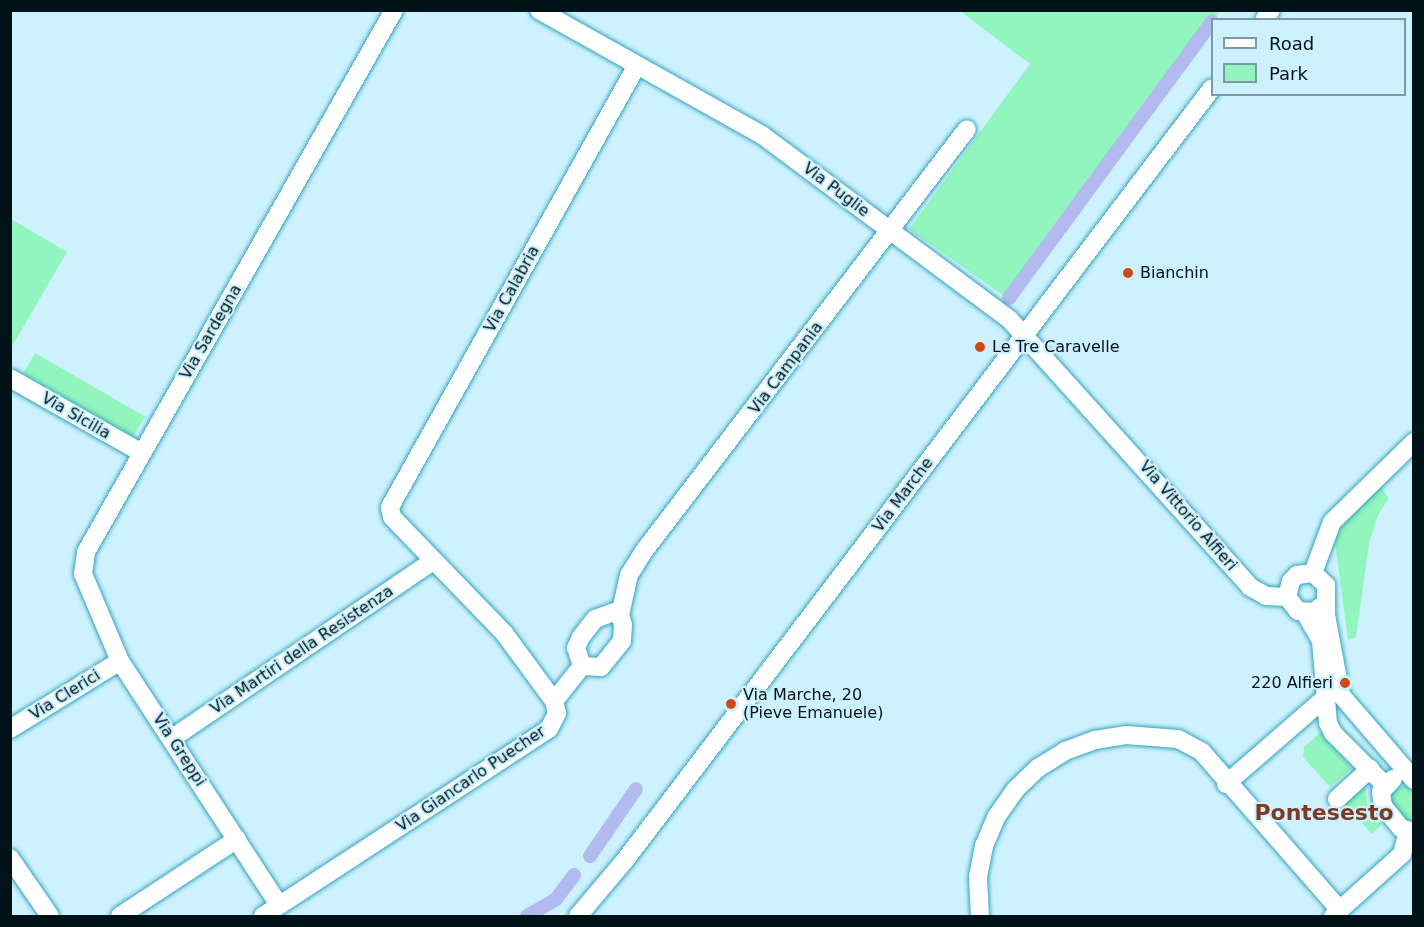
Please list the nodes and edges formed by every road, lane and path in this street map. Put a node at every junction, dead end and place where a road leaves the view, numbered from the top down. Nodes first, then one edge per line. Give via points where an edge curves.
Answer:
1 (394, 10) edge
2 (539, 10) edge
3 (636, 67) junction
4 (1211, 89) edge
5 (967, 129) dead end
6 (891, 231) junction
7 (1024, 334) junction
8 (10, 378) edge
9 (1099, 416) joint
10 (1413, 442) edge
11 (142, 453) junction
12 (433, 561) junction
13 (1313, 573) junction
14 (1287, 597) junction
15 (1326, 603) junction
16 (1305, 613) junction
17 (620, 615) junction
18 (120, 661) junction
19 (582, 666) junction
20 (1325, 698) junction
21 (554, 701) junction
22 (10, 729) edge
23 (171, 739) junction
24 (1367, 765) junction
25 (1411, 778) edge
26 (1226, 784) junction
27 (1385, 785) junction
28 (1336, 799) dead end
29 (1411, 832) edge
30 (237, 839) junction
31 (10, 858) edge
32 (279, 905) junction
33 (1337, 913) edge
34 (50, 916) edge
35 (120, 916) edge
36 (263, 916) edge
37 (578, 916) edge
38 (980, 916) edge

1 - 11 street, Via Sardegna
2 - 3 street, Via Puglie
3 - 6 street, Via Puglie via 762,135
3 - 12 street, Via Calabria via 390,512
4 - 7 street, Via Marche
5 - 6 street, Via Campania
6 - 7 street, Via Puglie
6 - 17 street, Via Campania via 644,551 629,575
7 - 9 street, Via Puglie
7 - 37 street, Via Marche
8 - 11 street, Via Sicilia
9 - 14 street, Via Vittorio Alfieri via 1250,587 1266,596
10 - 13 street via 1332,522
11 - 18 street, Via Sardegna via 90,543 83,574
12 - 21 street via 504,633
12 - 23 street, Via Martiri della Resistenza
13 - 14 street via 1297,575 1287,589
13 - 15 street via 1326,585
14 - 16 street via 1292,606
15 - 16 street via 1319,610
15 - 25 street via 1341,695
16 - 20 street via 1321,641
17 - 19 street, Via Campania via 622,641 615,651 601,667
17 - 19 street via 605,613 586,628 576,648
18 - 22 street, Via Clerici
18 - 23 street, Via Greppi
19 - 21 street
20 - 24 street via 1333,733
20 - 26 street
21 - 32 street, Via Giancarlo Puecher via 557,713 549,729
23 - 30 street, Via Greppi
24 - 27 street
24 - 28 street
25 - 27 street via 1393,779
26 - 33 street
26 - 38 street via 1202,753 1178,739 1126,735 1095,740 1065,751 1023,783 997,816 984,846 978,877
27 - 29 street via 1381,792 1383,806
29 - 33 street via 1402,854
30 - 32 street, Via Greppi
30 - 35 street
31 - 34 street
32 - 36 street, Via Giancarlo Puecher

